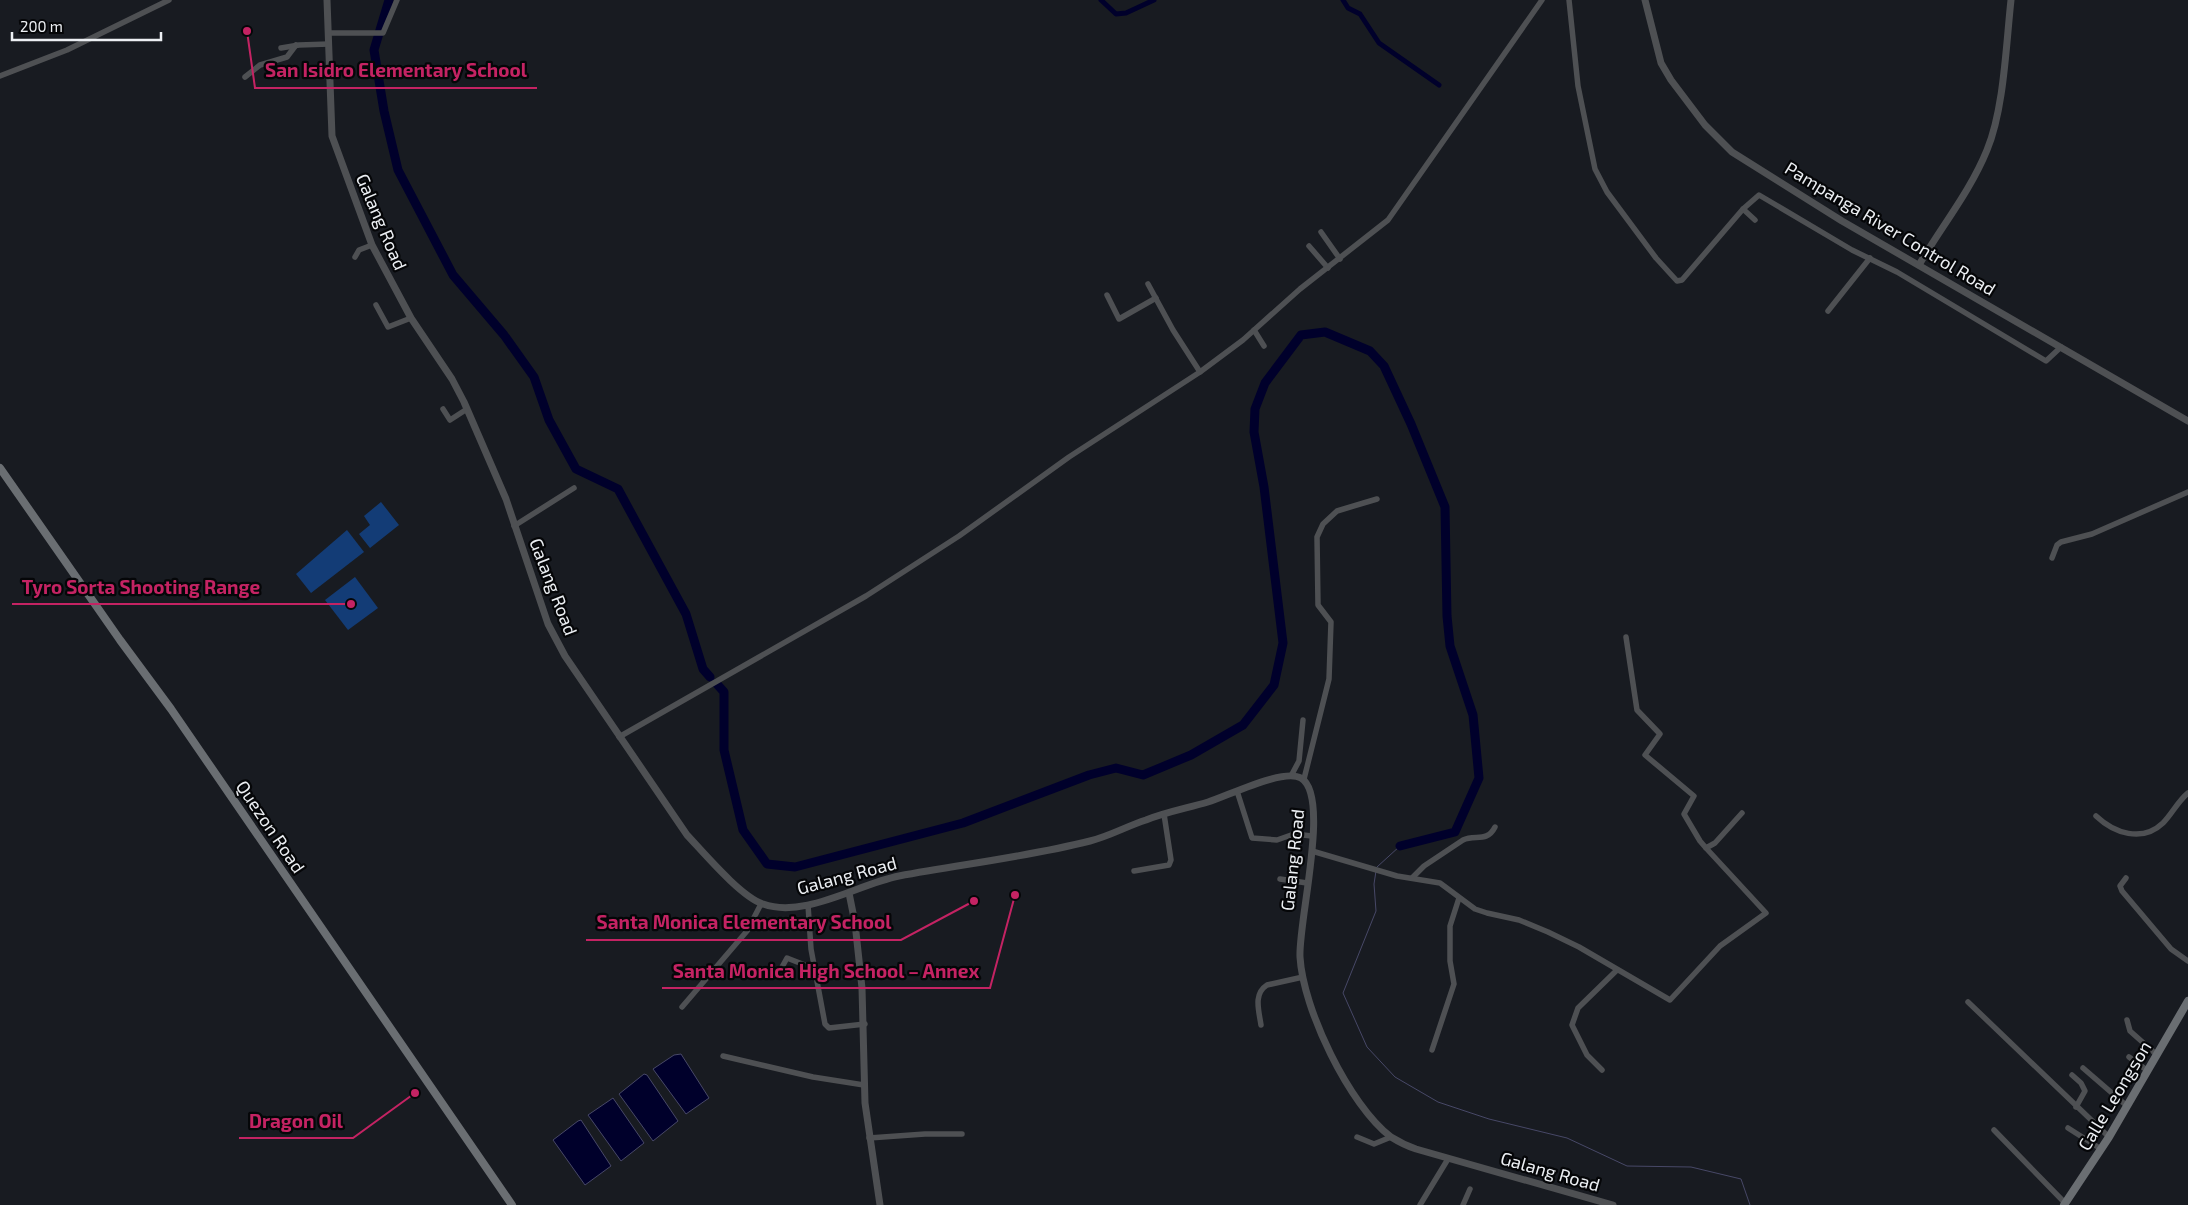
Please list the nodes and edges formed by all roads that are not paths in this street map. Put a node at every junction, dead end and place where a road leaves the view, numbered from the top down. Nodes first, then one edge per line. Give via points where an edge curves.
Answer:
1 (169, 0) edge
2 (327, 0) edge
3 (397, 0) edge
4 (1542, 0) edge
5 (1569, 0) edge
6 (1645, 0) edge
7 (2011, 0) edge
8 (329, 33) junction
9 (329, 44) junction
10 (296, 45) junction
11 (281, 48) dead end
12 (0, 76) edge
13 (245, 77) dead end
14 (1744, 209) junction
15 (1755, 220) dead end
16 (1321, 232) dead end
17 (372, 245) junction
18 (1309, 246) dead end
19 (354, 257) dead end
20 (1870, 258) junction
21 (1340, 259) junction
22 (1919, 265) junction
23 (1328, 268) junction
24 (1148, 284) dead end
25 (1107, 295) dead end
26 (1156, 298) junction
27 (376, 305) dead end
28 (1828, 311) dead end
29 (411, 318) junction
30 (1254, 330) junction
31 (1264, 346) dead end
32 (2061, 347) junction
33 (1200, 372) junction
34 (443, 409) dead end
35 (467, 409) junction
36 (2188, 421) edge
37 (0, 468) edge
38 (574, 488) dead end
39 (2188, 492) edge
40 (1377, 499) dead end
41 (514, 526) junction
42 (2052, 558) dead end
43 (1626, 637) dead end
44 (1303, 720) dead end
45 (618, 737) junction
46 (1291, 776) junction
47 (1304, 779) junction
48 (1237, 791) junction
49 (2188, 793) edge
50 (1742, 813) dead end
51 (1164, 814) junction
52 (2096, 816) dead end
53 (1495, 826) dead end
54 (1312, 836) junction
55 (1706, 848) junction
56 (1312, 851) junction
57 (1134, 870) dead end
58 (1412, 878) junction
59 (2126, 878) dead end
60 (1280, 880) dead end
61 (1307, 883) junction
62 (848, 893) junction
63 (1459, 898) junction
64 (761, 904) junction
65 (808, 905) junction
66 (2188, 961) edge
67 (782, 967) dead end
68 (815, 969) junction
69 (1617, 970) junction
70 (1303, 977) junction
71 (2188, 1001) edge
72 (1968, 1002) dead end
73 (682, 1007) dead end
74 (2127, 1020) dead end
75 (865, 1024) junction
76 (1261, 1025) dead end
77 (1432, 1050) dead end
78 (2157, 1055) junction
79 (723, 1056) dead end
80 (2130, 1057) dead end
81 (2083, 1068) dead end
82 (1602, 1070) dead end
83 (2148, 1071) junction
84 (2072, 1075) dead end
85 (864, 1084) junction
86 (2127, 1106) junction
87 (2076, 1107) junction
88 (2068, 1128) dead end
89 (1994, 1130) dead end
90 (962, 1134) dead end
91 (1357, 1137) dead end
92 (1391, 1137) junction
93 (2109, 1137) junction
94 (869, 1138) junction
95 (2101, 1149) junction
96 (1448, 1159) junction
97 (1470, 1189) dead end
98 (2064, 1204) edge
99 (512, 1205) edge
100 (880, 1205) edge
101 (1420, 1205) edge
102 (1463, 1205) edge
103 (1613, 1205) edge

1 - 12 street via 67,50
2 - 8 street, Galang Road
3 - 8 street via 385,32
4 - 21 street via 1388,220
5 - 14 street via 1572,38 1595,169 1607,192 1656,258 1677,281 1682,280
6 - 22 street, Pampanga River Control Road via 1663,66 1671,80 1705,125 1732,152
7 - 22 street via 2004,68 1990,142 1971,182
8 - 9 street, Galang Road
9 - 10 street
9 - 17 street, Galang Road via 332,136
10 - 11 street
10 - 13 street via 287,57 260,65
14 - 15 street
14 - 20 street via 1759,196
16 - 21 street
17 - 19 street
17 - 29 street, Galang Road
18 - 23 street
20 - 28 street
20 - 32 street via 2046,361
21 - 23 street
22 - 32 street, Pampanga River Control Road
23 - 30 street
24 - 26 street
25 - 26 street via 1119,319
26 - 33 street
27 - 29 street via 388,327
29 - 35 street, Galang Road via 452,379
30 - 31 street
30 - 33 street
32 - 36 street, Pampanga River Control Road
33 - 45 street via 866,596
34 - 35 street via 450,420
35 - 41 street, Galang Road via 506,499
37 - 99 main road, Quezon Road via 175,715
38 - 41 street
39 - 42 street via 2092,534 2061,542
40 - 47 street via 1337,511 1317,536 1318,605 1331,622 1330,669
41 - 45 street, Galang Road via 548,624 574,671
43 - 55 street via 1637,710 1660,734 1645,755 1694,796 1684,814
44 - 46 street via 1299,761
45 - 64 street, Galang Road via 687,835 712,862
46 - 47 street, Galang Road
46 - 48 street, Galang Road
47 - 54 street, Galang Road via 1314,799
48 - 51 street, Galang Road
48 - 54 street via 1252,838 1277,840 1294,834
49 - 52 street via 2162,824 2140,835 2112,830
50 - 55 street via 1715,843
51 - 57 street via 1171,860 1169,866
51 - 62 street, Galang Road via 1095,840 1040,853 898,876
53 - 58 street via 1492,833 1481,838 1463,840
54 - 56 street, Galang Road
55 - 69 street via 1764,909 1764,916 1720,946 1670,1000
56 - 58 street
56 - 61 street, Galang Road
58 - 63 street via 1440,883
59 - 66 street via 2120,886 2122,891 2171,949
60 - 61 street
61 - 70 street, Galang Road via 1300,927
62 - 65 street, Galang Road
62 - 75 street
63 - 69 street via 1487,914 1519,920 1548,932
63 - 77 street via 1450,926 1454,984
64 - 65 street, Galang Road via 780,907
64 - 73 street via 747,931
65 - 68 street
67 - 68 street via 787,958
68 - 75 street via 825,1024 829,1028
69 - 82 street via 1578,1008 1572,1025 1587,1055
70 - 76 street via 1266,984 1262,988 1258,994
70 - 92 street, Galang Road via 1318,1029 1331,1055 1365,1107
71 - 78 main road, Calle Leongson
72 - 87 street
74 - 78 street via 2130,1031
75 - 85 street
78 - 83 main road, Calle Leongson
79 - 85 street via 813,1077
80 - 83 street
81 - 86 street
83 - 86 main road, Calle Leongson
84 - 87 street via 2085,1091
85 - 94 street
86 - 93 main road, Calle Leongson
87 - 93 street
88 - 95 street
89 - 98 street
90 - 94 street
91 - 92 street via 1374,1144
92 - 96 street, Galang Road
93 - 95 main road, Calle Leongson
94 - 100 street
95 - 98 main road, Calle Leongson
96 - 101 street
96 - 103 street, Galang Road
97 - 102 street

